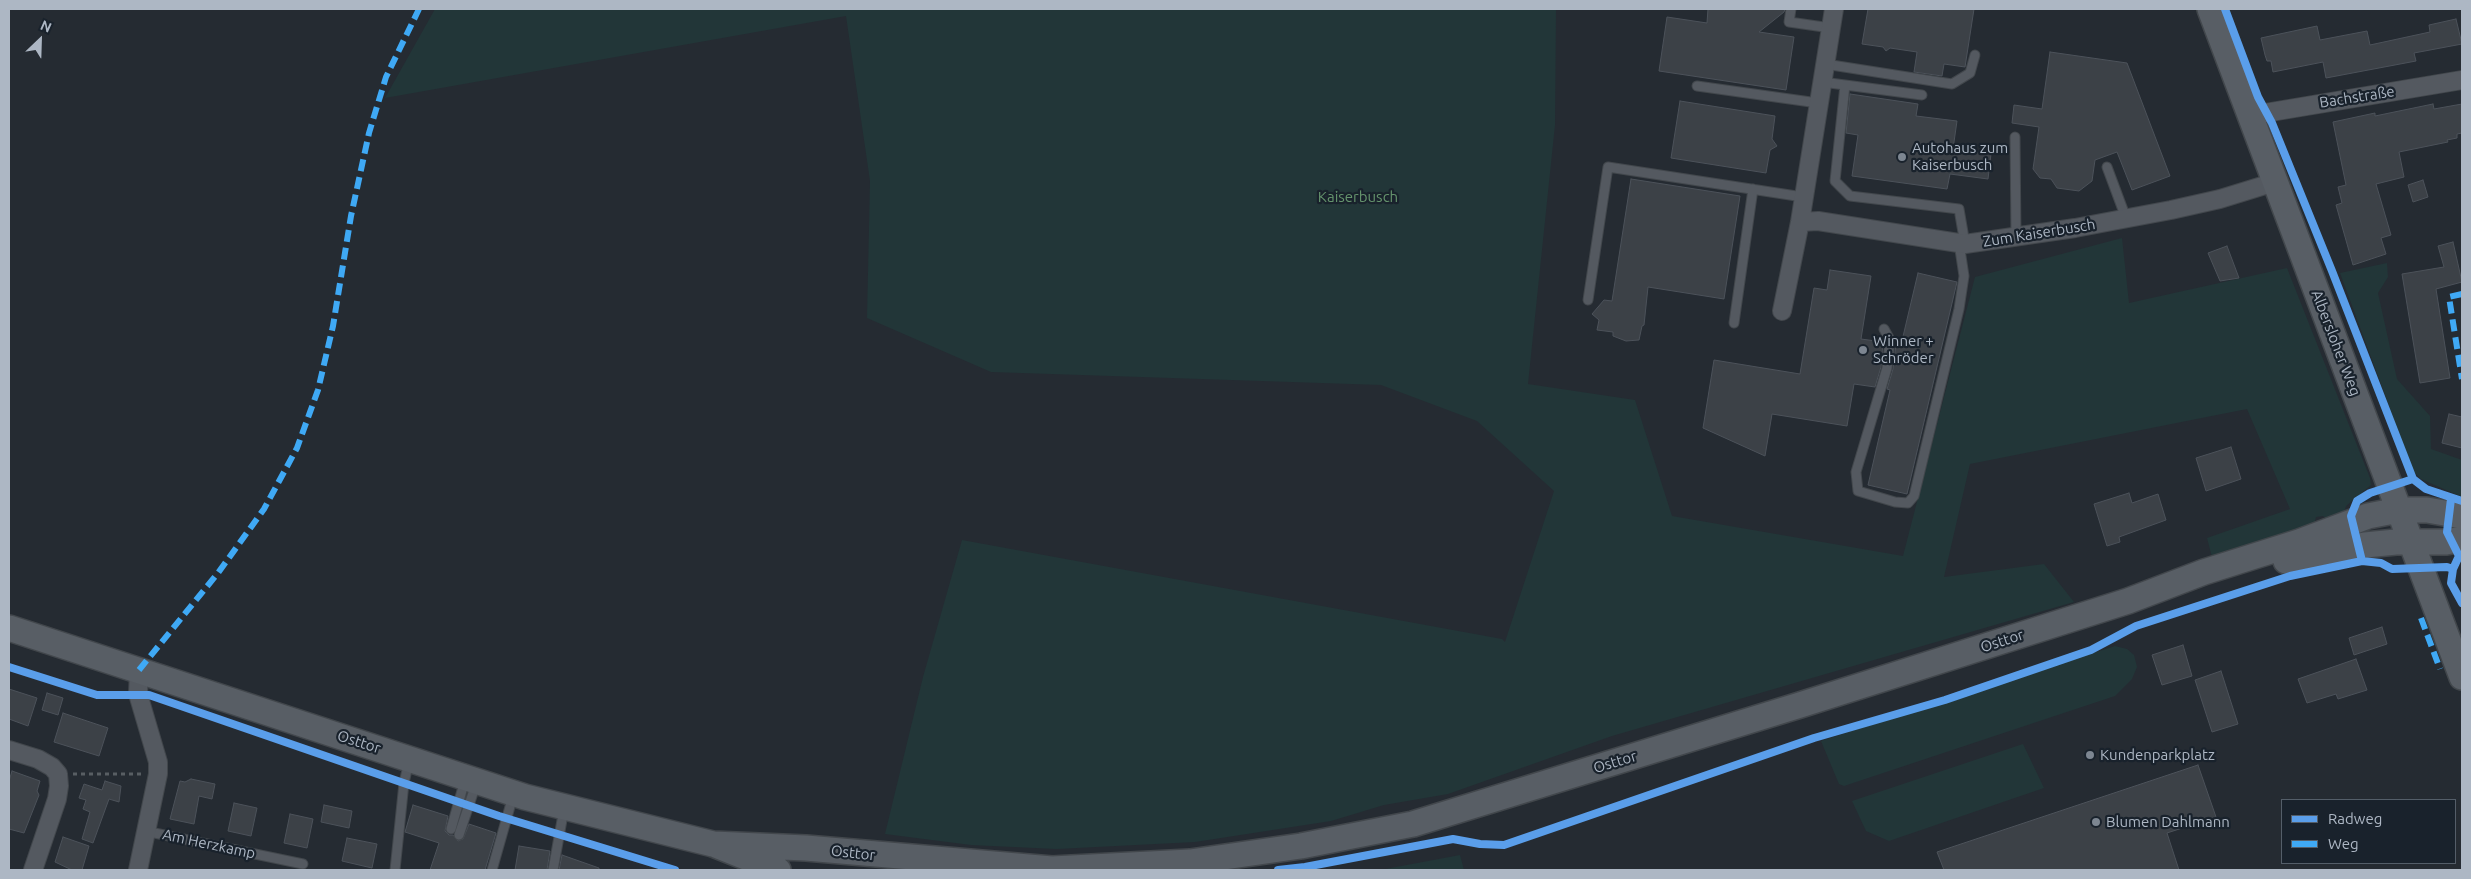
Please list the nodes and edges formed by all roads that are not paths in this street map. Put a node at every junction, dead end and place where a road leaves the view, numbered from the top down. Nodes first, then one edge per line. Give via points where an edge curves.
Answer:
1 (1791, 9) edge
2 (1834, 9) edge
3 (2210, 9) edge
4 (1831, 28) junction
5 (1976, 55) dead end
6 (1825, 64) junction
7 (2462, 80) edge
8 (1822, 82) junction
9 (1845, 85) junction
10 (1698, 86) dead end
11 (1922, 95) dead end
12 (1818, 103) junction
13 (2252, 118) junction
14 (2016, 137) dead end
15 (2107, 167) dead end
16 (2275, 182) junction
17 (1753, 189) junction
18 (1803, 197) junction
19 (2126, 218) junction
20 (1800, 222) junction
21 (2016, 236) junction
22 (1962, 244) junction
23 (1588, 300) dead end
24 (1782, 311) dead end
25 (1734, 323) dead end
26 (1884, 329) dead end
27 (2399, 510) junction
28 (2462, 516) edge
29 (2462, 540) edge
30 (2411, 542) junction
31 (2164, 589) junction
32 (9, 628) edge
33 (139, 670) junction
34 (2462, 677) edge
35 (9, 750) edge
36 (409, 759) junction
37 (471, 779) junction
38 (514, 793) junction
39 (564, 807) junction
40 (451, 829) dead end
41 (146, 831) junction
42 (459, 835) dead end
43 (713, 844) junction
44 (302, 864) dead end
45 (892, 864) edge
46 (33, 870) edge
47 (138, 870) edge
48 (395, 870) edge
49 (492, 870) edge
50 (553, 870) edge
51 (778, 870) edge
52 (1051, 870) edge

1 - 4 lane via 1789,22
2 - 4 street
3 - 13 main road, Albersloher Weg
4 - 6 street
5 - 6 lane via 1970,73 1952,84
6 - 8 street
7 - 13 street, Bachstraße via 2265,113
8 - 9 lane
8 - 12 street
9 - 11 lane
9 - 22 lane via 1835,181 1850,196 1959,209
10 - 12 lane
12 - 18 street
13 - 16 main road, Albersloher Weg
14 - 21 lane
15 - 19 lane
16 - 19 street, Zum Kaiserbusch via 2220,199
16 - 27 main road, Albersloher Weg
17 - 18 lane
17 - 23 lane via 1608,167
17 - 25 lane
18 - 20 street
19 - 21 street, Zum Kaiserbusch
20 - 22 street, Zum Kaiserbusch via 1818,221
20 - 24 street
21 - 22 street, Zum Kaiserbusch
22 - 26 lane via 1964,276 1958,309 1914,496 1908,503 1858,491 1856,472 1887,368 1890,340
27 - 28 main road, Osttor via 2428,510
27 - 30 main road, Albersloher Weg
27 - 31 main road, Osttor via 2368,516 2204,572
29 - 30 main road, Osttor
30 - 31 main road, Osttor via 2350,547 2297,558 2208,584
30 - 34 main road, Albersloher Weg
31 - 52 main road, Osttor via 1414,824 1301,846 1190,862
32 - 33 main road, Osttor
33 - 36 main road, Osttor
33 - 41 street, Am Herzkamp via 138,694 158,762
35 - 46 street via 38,759 52,766 58,774 57,799
36 - 37 main road, Osttor
36 - 48 lane
37 - 38 main road, Osttor
37 - 40 lane
37 - 42 lane
38 - 39 main road, Osttor
38 - 49 lane
39 - 43 main road, Osttor
39 - 50 lane
41 - 44 lane, Am Herzkamp
41 - 47 street, Am Herzkamp
43 - 45 main road, Osttor via 806,848
43 - 51 main road, Osttor
45 - 52 main road, Osttor

